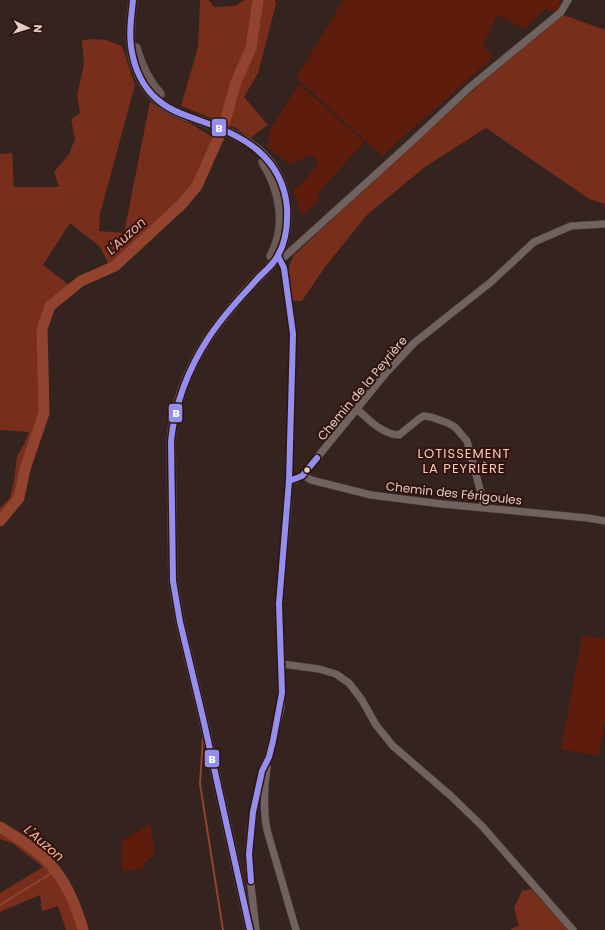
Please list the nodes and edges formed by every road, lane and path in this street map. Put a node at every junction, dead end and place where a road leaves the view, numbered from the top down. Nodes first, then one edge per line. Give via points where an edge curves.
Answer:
1 (132, 0) edge
2 (568, 0) edge
3 (242, 139) junction
4 (605, 224) edge
5 (276, 258) junction
6 (357, 409) junction
7 (303, 475) junction
8 (289, 481) junction
9 (483, 507) junction
10 (605, 521) edge
11 (282, 664) junction
12 (268, 758) junction
13 (250, 930) edge
14 (256, 930) edge
15 (296, 930) edge
16 (573, 930) edge

1 - 3 main road via 131,50 141,80 166,106 186,117
2 - 5 street via 561,12 470,87 407,146
3 - 5 main road via 264,162 280,201 280,220 274,250
3 - 5 main road via 256,147 268,159 283,189 287,220 285,235
4 - 6 street, Chemin de la Peyrière via 571,226 534,242 491,282 414,343
5 - 8 street via 284,268 293,334
5 - 13 main road via 210,336 179,396 173,424 173,581 176,604
6 - 7 street, Chemin de la Peyrière
6 - 9 street via 384,431 393,435 399,435 424,416 455,427 468,441
7 - 8 street, Chemin de la Peyrière
7 - 9 street, Chemin des Férigoules via 311,480 371,495
8 - 11 street via 279,604
9 - 10 street, Chemin des Férigoules
11 - 12 street via 281,708
11 - 16 street via 319,669 336,674 349,683 393,746 482,826
12 - 14 street via 261,776 249,846
12 - 15 street via 264,817

